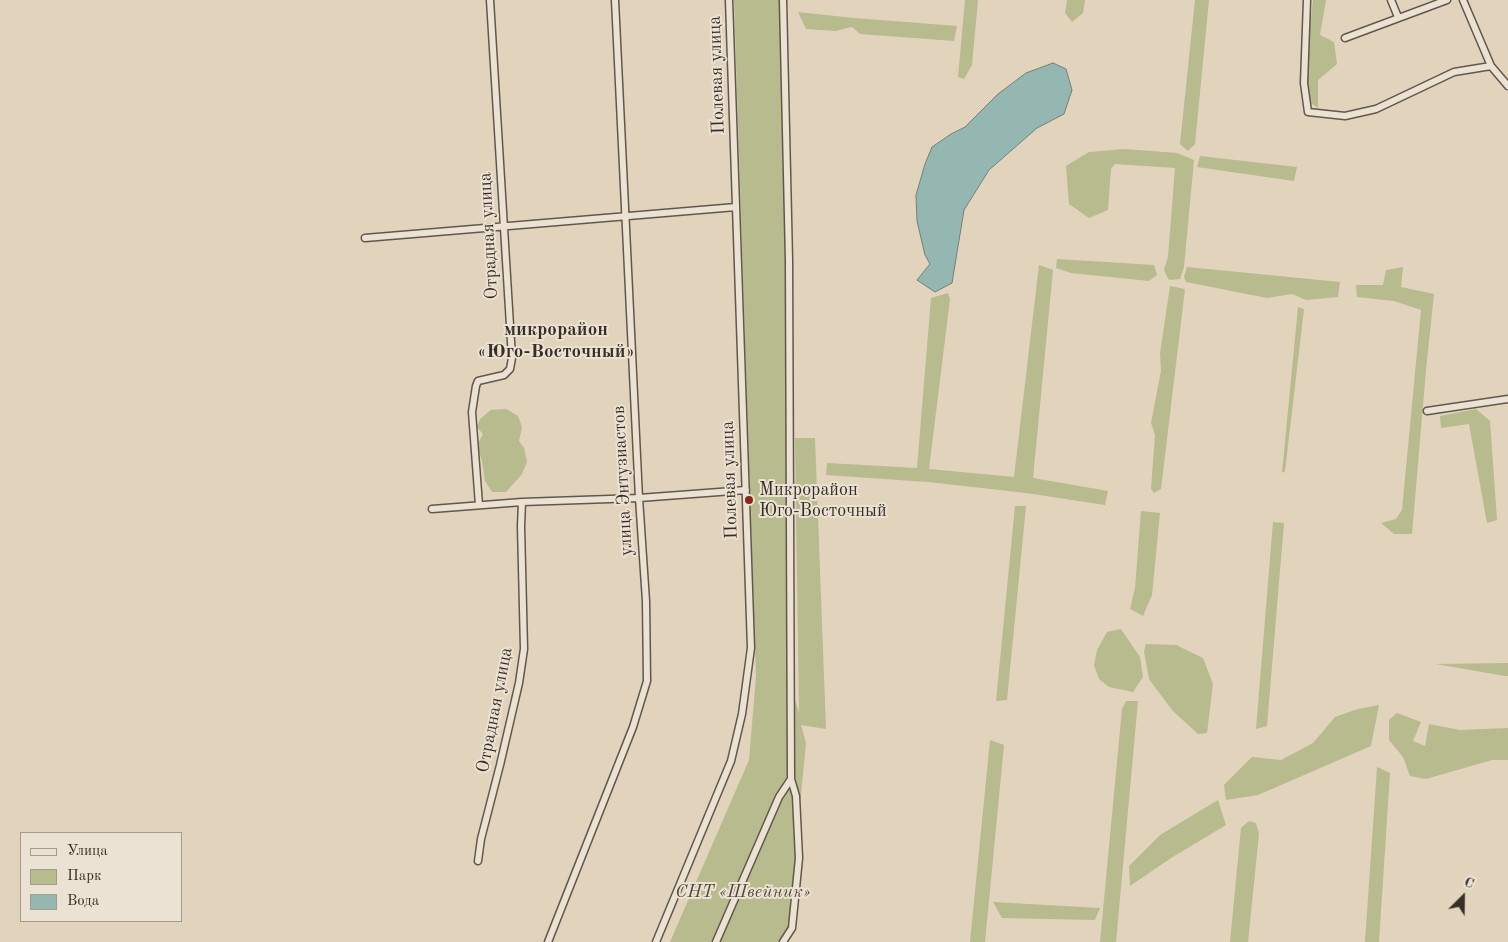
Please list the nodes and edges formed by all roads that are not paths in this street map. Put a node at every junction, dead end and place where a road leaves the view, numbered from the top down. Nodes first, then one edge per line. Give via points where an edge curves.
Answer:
1 (490, 0) edge
2 (615, 0) edge
3 (729, 0) edge
4 (783, 0) edge
5 (1306, 0) edge
6 (1391, 0) edge
7 (1447, 0) edge
8 (1462, 0) edge
9 (1398, 17) junction
10 (1345, 38) dead end
11 (1491, 66) junction
12 (1508, 86) edge
13 (736, 207) junction
14 (625, 217) junction
15 (505, 226) junction
16 (365, 238) dead end
17 (1508, 399) edge
18 (1426, 411) dead end
19 (746, 490) junction
20 (639, 498) junction
21 (522, 502) junction
22 (479, 506) junction
23 (432, 509) dead end
24 (791, 779) junction
25 (478, 861) dead end
26 (548, 942) edge
27 (656, 942) edge
28 (716, 942) edge
29 (783, 942) edge

1 - 15 street, Отрадная улица
2 - 14 street, улица Энтузиастов
3 - 13 street, Полевая улица
4 - 24 street via 789,260
5 - 11 street via 1304,83 1308,112 1345,116 1376,109 1454,72
6 - 9 street
7 - 9 street
8 - 11 street
9 - 10 street
11 - 12 street
13 - 14 street
13 - 19 street, Полевая улица
14 - 15 street
14 - 20 street, улица Энтузиастов
15 - 16 street
15 - 22 street, Отрадная улица via 512,358 510,369 504,374 478,381 476,386 472,412
17 - 18 street
19 - 20 street
19 - 27 street, Полевая улица via 751,648 742,714 731,761
20 - 21 street
20 - 26 street, улица Энтузиастов via 647,681 633,727
21 - 22 street
21 - 25 street, Отрадная улица via 524,649
22 - 23 street
24 - 28 street via 779,797
24 - 29 street via 796,796 799,858 792,928

